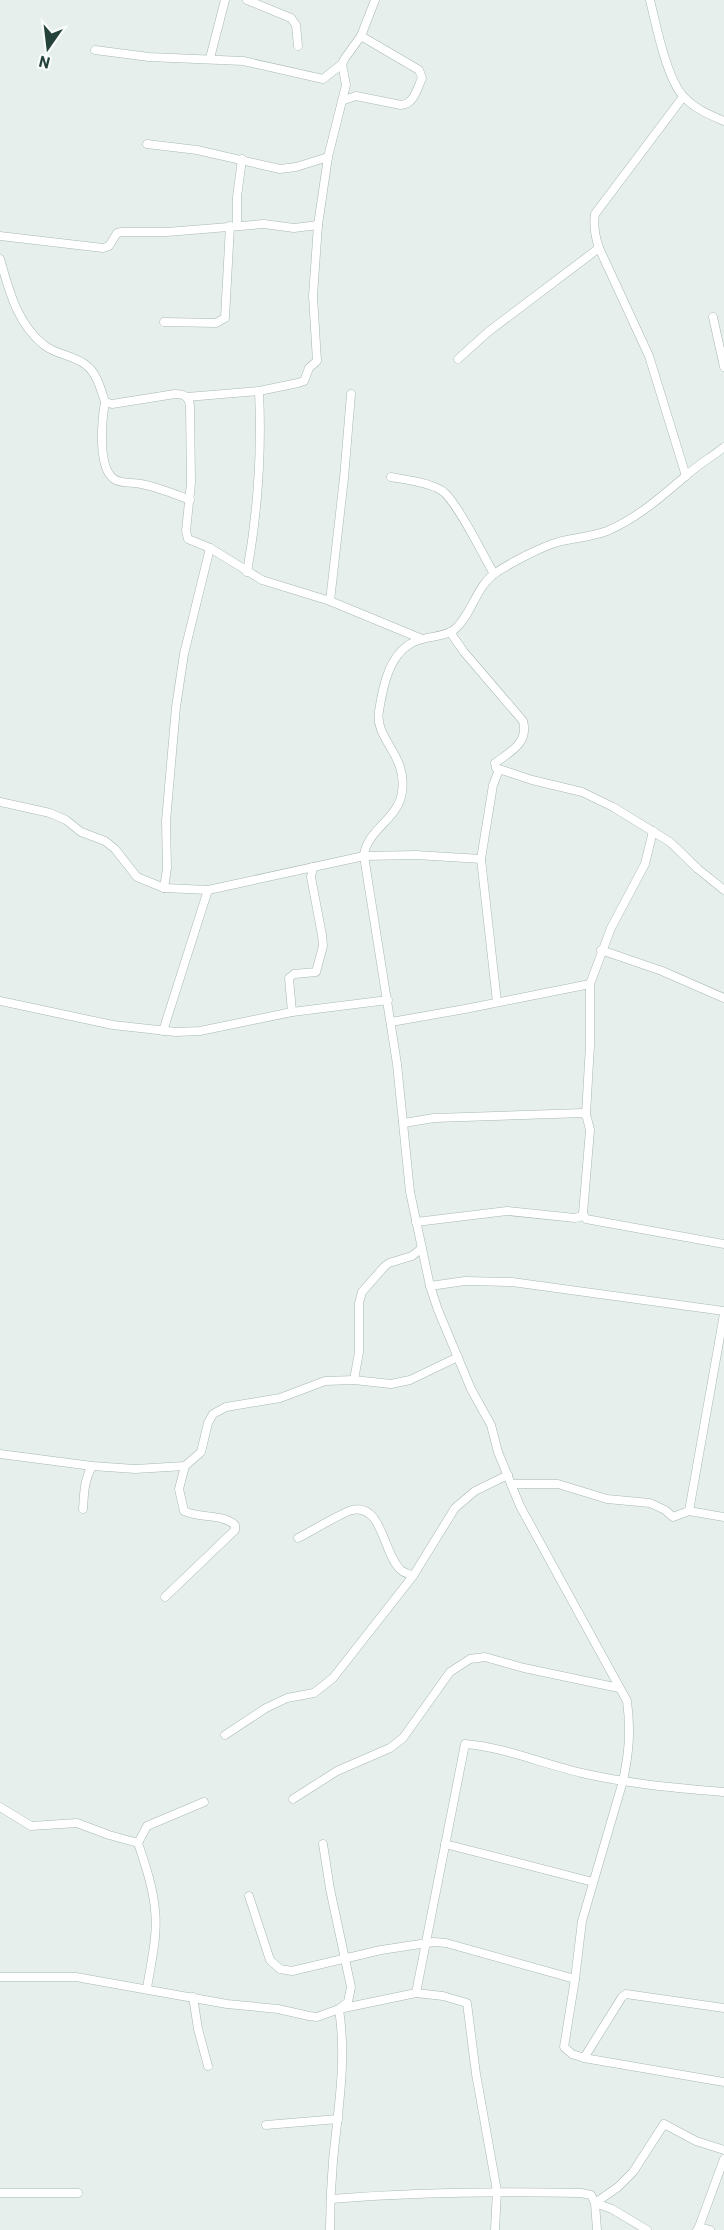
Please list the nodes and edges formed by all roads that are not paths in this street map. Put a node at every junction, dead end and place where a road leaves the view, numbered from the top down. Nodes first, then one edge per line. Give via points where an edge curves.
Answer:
1 (225, 0) edge
2 (247, 0) edge
3 (375, 0) edge
4 (650, 0) edge
5 (361, 36) junction
6 (298, 46) dead end
7 (96, 50) dead end
8 (210, 58) junction
9 (342, 64) junction
10 (683, 97) junction
11 (344, 100) junction
12 (724, 121) edge
13 (147, 144) dead end
14 (328, 157) junction
15 (242, 159) junction
16 (318, 225) junction
17 (234, 226) junction
18 (0, 236) edge
19 (599, 248) junction
20 (0, 259) edge
21 (713, 317) dead end
22 (164, 322) dead end
23 (458, 359) dead end
24 (724, 367) edge
25 (259, 391) junction
26 (351, 394) dead end
27 (187, 397) junction
28 (105, 402) junction
29 (724, 447) edge
30 (686, 476) junction
31 (391, 477) dead end
32 (190, 500) junction
33 (210, 548) junction
34 (247, 572) junction
35 (494, 574) junction
36 (330, 601) junction
37 (450, 632) junction
38 (422, 639) junction
39 (499, 770) junction
40 (0, 802) edge
41 (653, 831) junction
42 (364, 856) junction
43 (481, 859) junction
44 (313, 867) junction
45 (164, 888) junction
46 (208, 890) junction
47 (724, 891) edge
48 (602, 950) junction
49 (590, 984) junction
50 (724, 998) edge
51 (388, 1000) junction
52 (0, 1001) edge
53 (497, 1002) junction
54 (292, 1012) junction
55 (391, 1022) junction
56 (163, 1031) junction
57 (586, 1114) junction
58 (404, 1123) junction
59 (583, 1216) junction
60 (416, 1222) junction
61 (724, 1244) edge
62 (422, 1248) junction
63 (430, 1286) junction
64 (724, 1312) edge
65 (458, 1357) junction
66 (354, 1380) junction
67 (0, 1455) edge
68 (92, 1466) junction
69 (186, 1466) junction
70 (508, 1475) junction
71 (512, 1484) junction
72 (83, 1509) dead end
73 (689, 1511) junction
74 (724, 1517) edge
75 (298, 1539) dead end
76 (413, 1576) junction
77 (165, 1597) dead end
78 (619, 1688) junction
79 (225, 1735) dead end
80 (623, 1781) junction
81 (724, 1791) edge
82 (293, 1799) dead end
83 (204, 1802) dead end
84 (0, 1807) edge
85 (138, 1842) junction
86 (323, 1844) dead end
87 (445, 1844) junction
88 (593, 1882) junction
89 (249, 1896) dead end
90 (425, 1944) junction
91 (346, 1960) junction
92 (0, 1977) edge
93 (575, 1979) junction
94 (147, 1988) junction
95 (416, 1993) junction
96 (193, 1997) junction
97 (724, 2008) edge
98 (339, 2009) junction
99 (585, 2058) junction
100 (208, 2066) dead end
101 (724, 2082) edge
102 (338, 2119) junction
103 (266, 2125) dead end
104 (724, 2150) edge
105 (724, 2159) edge
106 (497, 2191) junction
107 (0, 2193) edge
108 (78, 2193) dead end
109 (331, 2199) junction
110 (595, 2203) junction
111 (698, 2229) edge
112 (330, 2230) edge
113 (495, 2230) edge
114 (597, 2230) edge
115 (647, 2230) edge
116 (710, 2230) edge

1 - 8 street
2 - 6 street via 291,18 296,25
3 - 5 street
4 - 10 street via 673,80
5 - 9 street
5 - 11 street via 419,70 422,78 407,105 356,96
7 - 8 street via 187,60
8 - 9 street via 243,61 323,79
9 - 11 street
10 - 12 street
10 - 19 street via 595,214 593,223
11 - 14 street
13 - 15 street
14 - 15 street via 280,169
14 - 16 street
15 - 17 street
16 - 17 street
16 - 25 street via 313,296 318,359 301,382
17 - 18 street via 118,233 103,248
17 - 22 street via 225,318 216,323
19 - 23 street
19 - 30 street via 649,356
20 - 28 street via 25,325 50,349 89,368
21 - 24 street
25 - 27 street
25 - 34 street via 258,504
26 - 36 street
27 - 28 street via 175,394
27 - 32 street
28 - 32 street via 104,457 110,475 118,481
29 - 30 street
30 - 35 street via 626,523 547,546
31 - 35 street via 444,492
32 - 33 street via 187,538
33 - 34 street
33 - 45 street via 184,654 176,707
34 - 36 street
35 - 37 street
36 - 38 street
37 - 38 street
37 - 39 street via 523,721 522,741 495,764
38 - 42 street via 401,650 390,668 379,723 400,764 402,793 392,815 366,845
39 - 41 street via 592,796
39 - 43 street
40 - 45 street via 66,820 115,849 137,877
41 - 47 street
41 - 48 street via 645,864
42 - 43 street
42 - 44 street
42 - 51 street
43 - 53 street
44 - 46 street
44 - 54 street via 323,946 316,972 289,978
45 - 46 street
46 - 56 street
48 - 49 street
48 - 50 street
49 - 53 street
49 - 57 street
51 - 54 street
51 - 55 street
52 - 56 street
53 - 55 street
54 - 56 street via 200,1031
55 - 58 street
57 - 58 street via 434,1118
57 - 59 street via 590,1130
58 - 60 street
59 - 60 street via 507,1211
59 - 61 street via 590,1222
60 - 62 street
62 - 63 street
62 - 66 street via 412,1257 389,1263 362,1292
63 - 64 street via 465,1281 512,1282
63 - 65 street
64 - 73 street
65 - 66 street via 410,1380 391,1384
65 - 70 street
66 - 69 street via 325,1381 280,1398 219,1410 208,1423 201,1452
67 - 68 street
68 - 69 street
68 - 72 street
69 - 77 street via 179,1490 184,1511 230,1521 236,1530
70 - 71 street
70 - 76 street via 475,1491 455,1508
71 - 73 street via 558,1484 608,1499 650,1503 673,1517
71 - 78 street via 529,1525
73 - 74 street
75 - 76 street via 352,1510 368,1511 400,1569
76 - 79 street via 333,1678 314,1693 287,1698 266,1708
78 - 80 street via 627,1701 630,1727
78 - 82 street via 485,1657 470,1659 450,1672 403,1738 390,1748 337,1771
80 - 81 street
80 - 87 street via 465,1744
80 - 88 street
83 - 85 street via 147,1826
84 - 85 street via 32,1826 77,1823
85 - 94 street via 155,1910
86 - 91 street
87 - 88 street
87 - 90 street
88 - 93 street via 582,1921
89 - 91 street via 270,1960 280,1969 292,1971
90 - 91 street
90 - 93 street via 446,1943
90 - 95 street
91 - 98 street via 351,1997
92 - 94 street via 76,1977
93 - 99 street via 564,2047
94 - 96 street
95 - 98 street
95 - 106 street via 443,1995 468,2003
96 - 98 street via 317,2017
96 - 100 street
97 - 99 street via 626,1994
98 - 102 street via 343,2040
99 - 101 street
102 - 103 street
102 - 109 street
104 - 110 street via 663,2124 633,2172
105 - 111 street
106 - 109 street
106 - 110 street via 581,2193 591,2195
106 - 113 street
107 - 108 street
109 - 112 street
110 - 114 street
110 - 115 street
111 - 116 street

